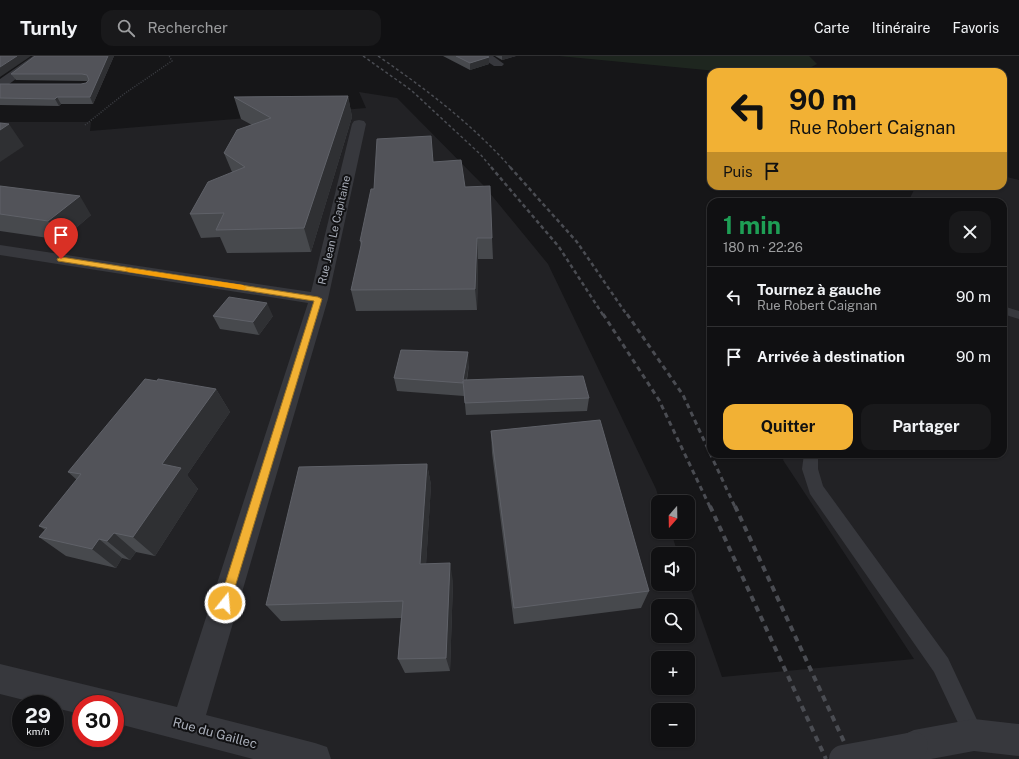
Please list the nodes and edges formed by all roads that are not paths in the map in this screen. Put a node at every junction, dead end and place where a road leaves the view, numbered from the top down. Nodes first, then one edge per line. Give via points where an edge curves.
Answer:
1 (40, 56) edge
2 (485, 56) edge
3 (498, 64) dead end
4 (0, 85) edge
5 (15, 86) edge
6 (359, 124) dead end
7 (0, 250) edge
8 (318, 299) junction
9 (1007, 311) edge
10 (1019, 315) edge
11 (811, 458) edge
12 (0, 679) edge
13 (72, 696) edge
14 (124, 709) edge
15 (187, 725) junction
16 (974, 735) junction
17 (1019, 740) edge
18 (315, 759) edge
19 (843, 759) edge

1 - 4 street
2 - 3 street
4 - 5 street
6 - 8 street, Rue Jean Le Capitaine
7 - 8 street
8 - 15 street, Rue Jean Le Capitaine
9 - 10 lane
11 - 16 lane via 810,469 816,489 941,665
12 - 13 street
14 - 15 street, Rue du Gaillec
15 - 18 street, Rue du Gaillec
16 - 17 street
16 - 19 street, bridge

